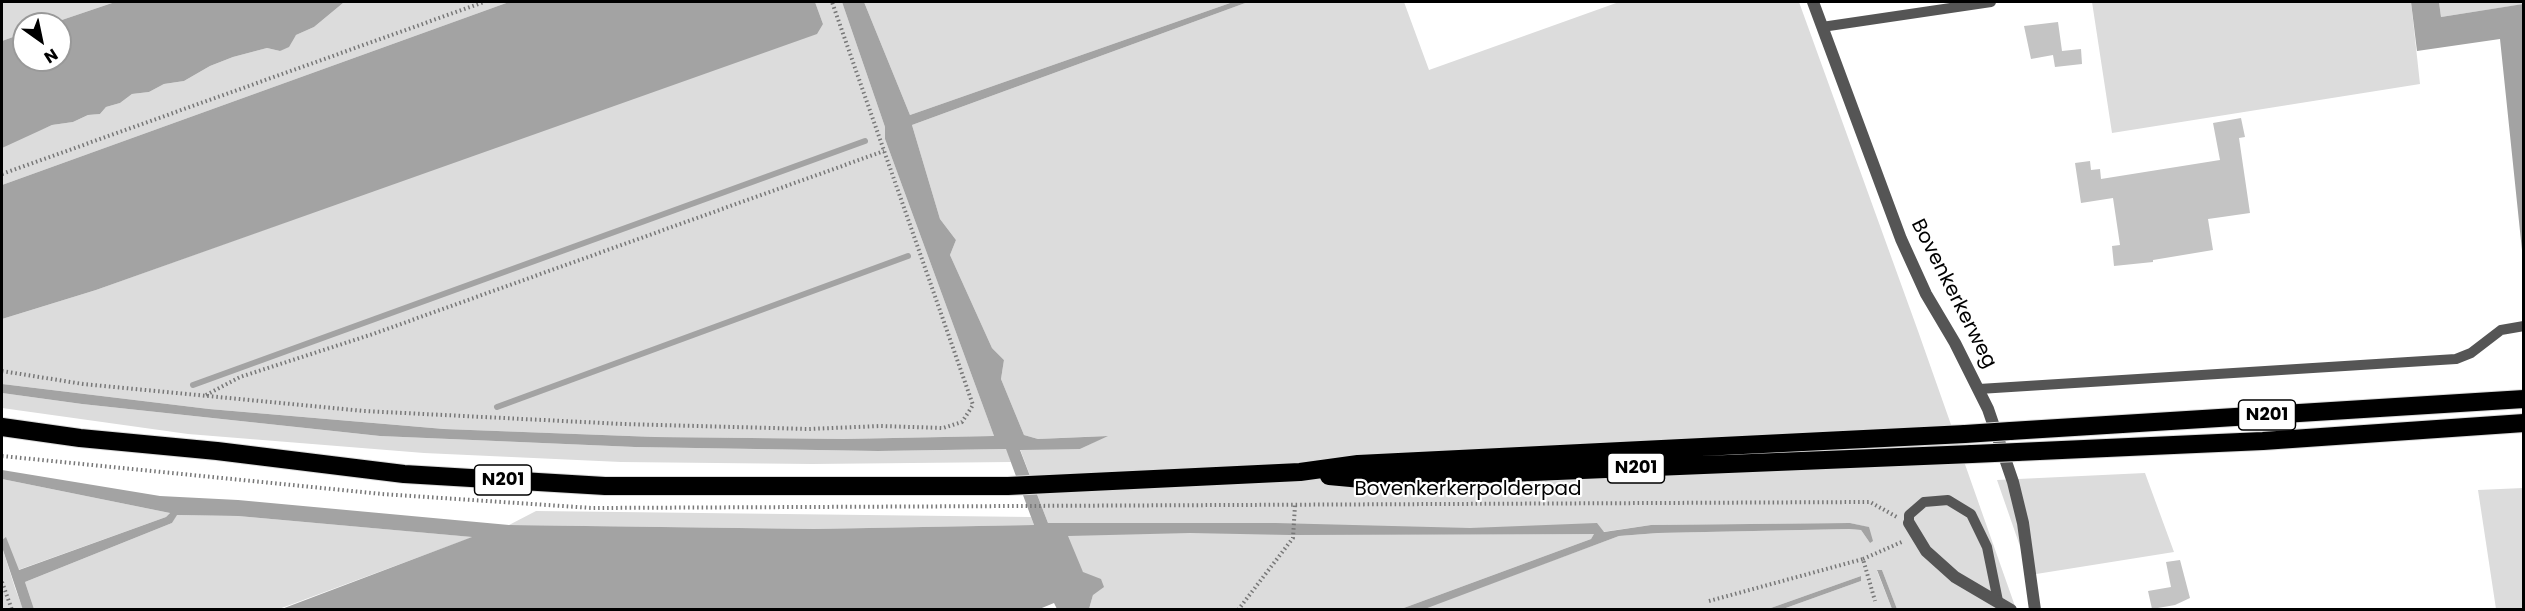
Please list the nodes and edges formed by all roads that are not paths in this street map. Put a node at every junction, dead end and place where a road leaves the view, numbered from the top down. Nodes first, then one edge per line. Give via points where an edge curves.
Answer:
1 (1813, 2) edge
2 (1991, 2) edge
3 (1822, 27) junction
4 (2523, 326) edge
5 (1979, 389) junction
6 (2523, 399) edge
7 (2523, 423) edge
8 (2, 427) edge
9 (1300, 472) junction
10 (1910, 523) joint
11 (1998, 601) junction
12 (2012, 609) edge
13 (2035, 609) edge

1 - 3 street, Bovenkerkerweg
2 - 3 lane
3 - 5 street, Bovenkerkerweg via 1900,239
4 - 5 lane via 2501,330 2471,353 2456,359
5 - 13 street, Bovenkerkerweg via 2024,523
6 - 9 highway, N201, bridge via 1965,434 1358,464
7 - 9 highway, N201, bridge via 2263,441 1362,479
8 - 9 highway, N201 via 404,474 581,485 1008,486
10 - 11 street via 1926,550 1955,577
10 - 11 lane via 1909,515 1924,502 1948,500 1971,514 1987,547
11 - 12 street

